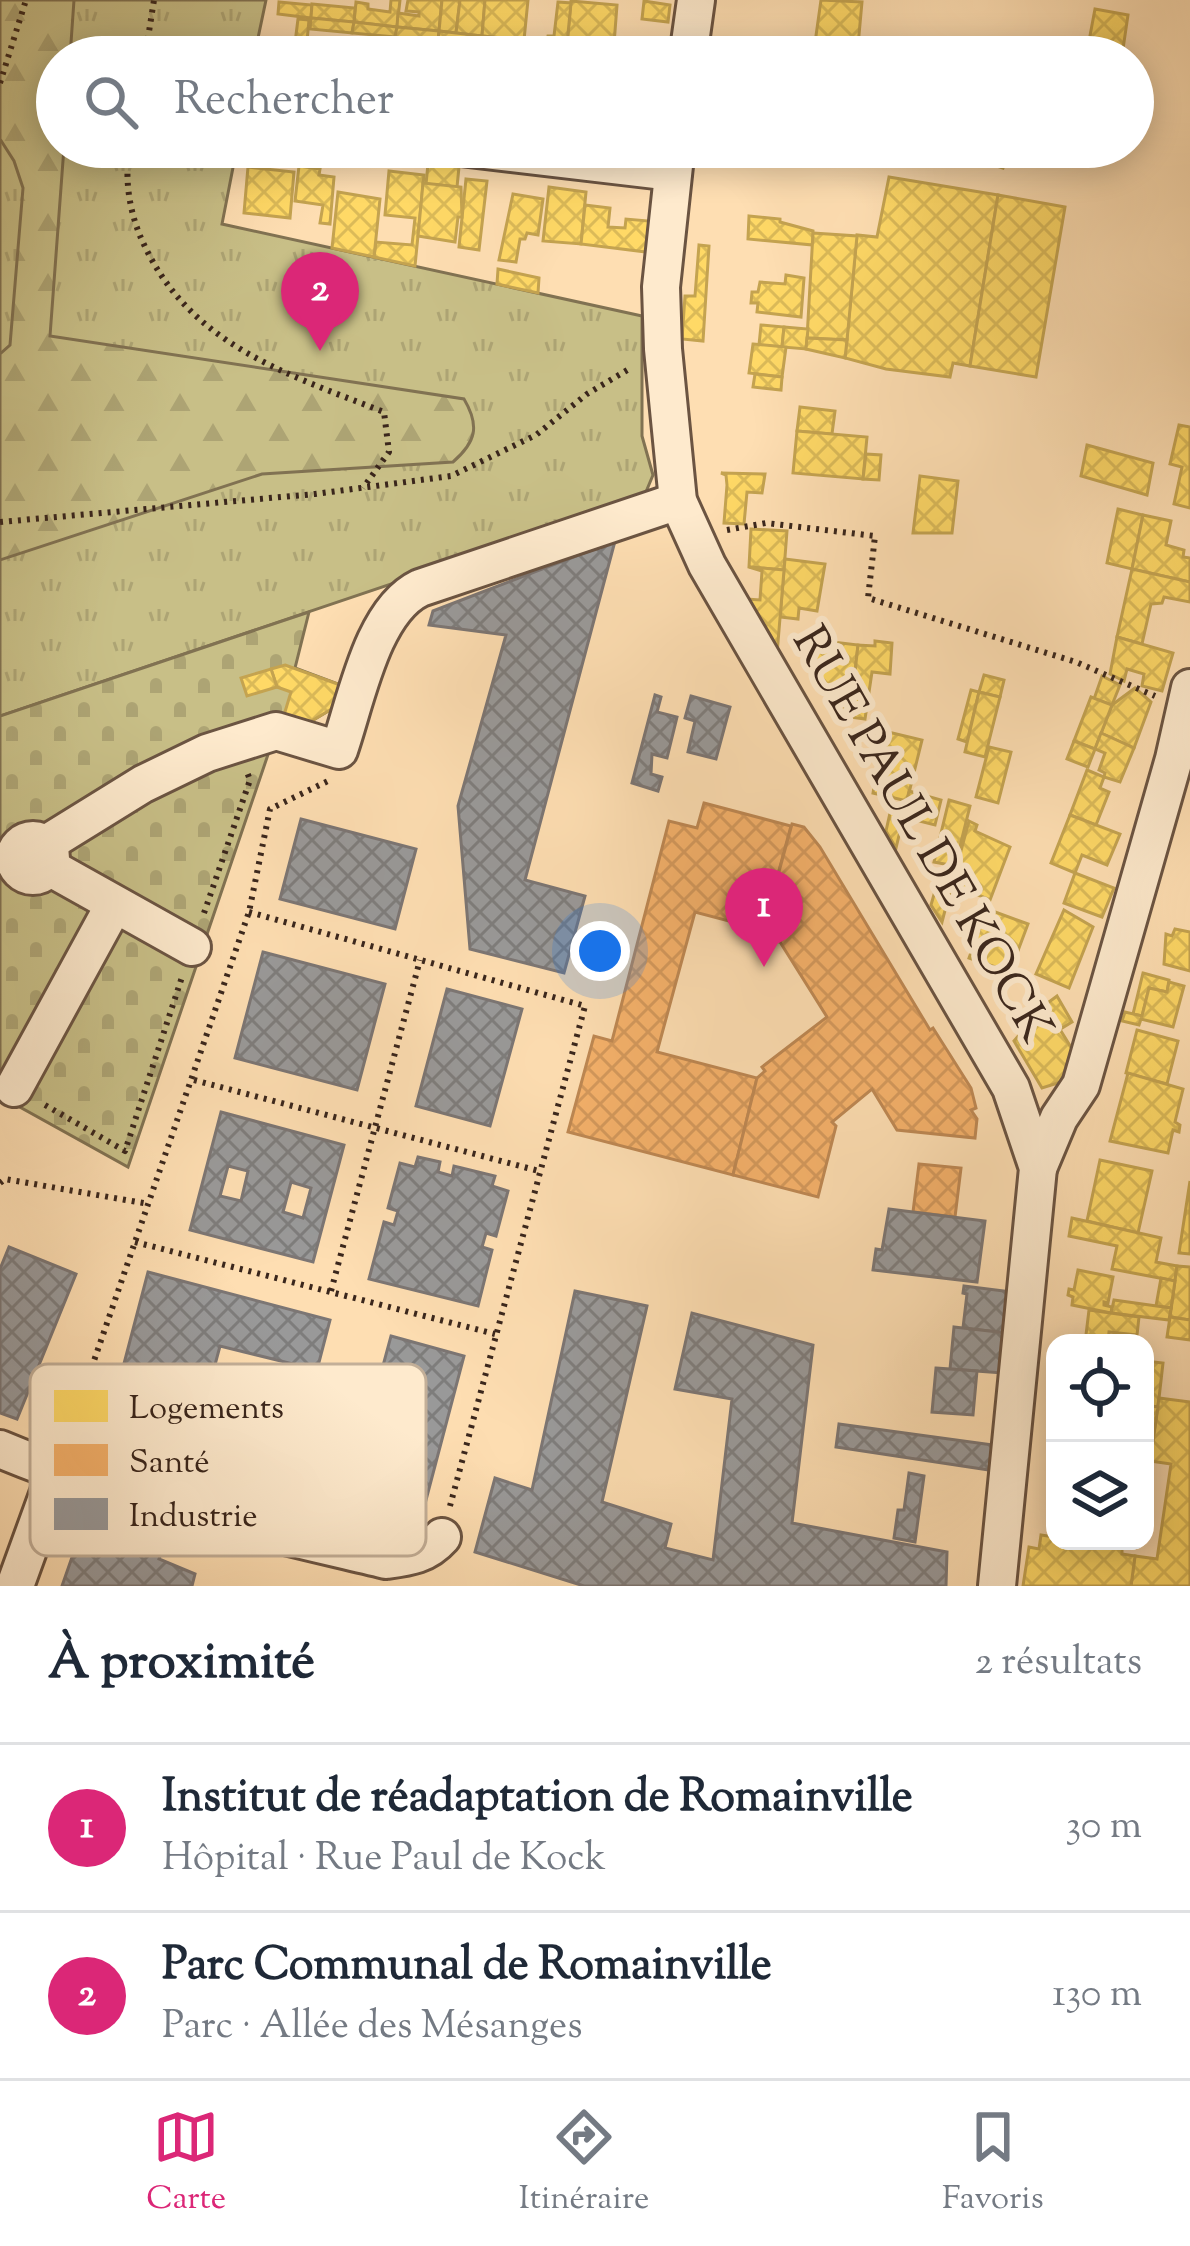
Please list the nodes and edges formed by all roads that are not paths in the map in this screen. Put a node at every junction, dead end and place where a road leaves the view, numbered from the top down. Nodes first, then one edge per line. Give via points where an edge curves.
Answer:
1 (696, 0) edge
2 (691, 36) edge
3 (673, 168) edge
4 (678, 501) junction
5 (1188, 699) edge
6 (23, 856) edge
7 (114, 905) junction
8 (192, 947) road end
9 (14, 1088) road end
10 (1038, 1168) junction
11 (0, 1449) edge
12 (30, 1462) edge
13 (442, 1537) road end
14 (30, 1545) edge
15 (426, 1551) edge
16 (369, 1556) edge
17 (414, 1556) edge
18 (15, 1586) edge
19 (997, 1586) edge

1 - 2 street
3 - 4 street, RUE PAUL DE KOCK via 661,287
4 - 6 street via 403,598 385,618 339,750 276,731 221,749 142,784
4 - 10 street, RUE PAUL DE KOCK via 706,566 1012,1088
5 - 10 street via 1081,1085
6 - 7 street
7 - 8 street
7 - 9 street
10 - 19 street, RUE PAUL DE KOCK
11 - 12 street
13 - 15 street
14 - 18 street
16 - 17 street

